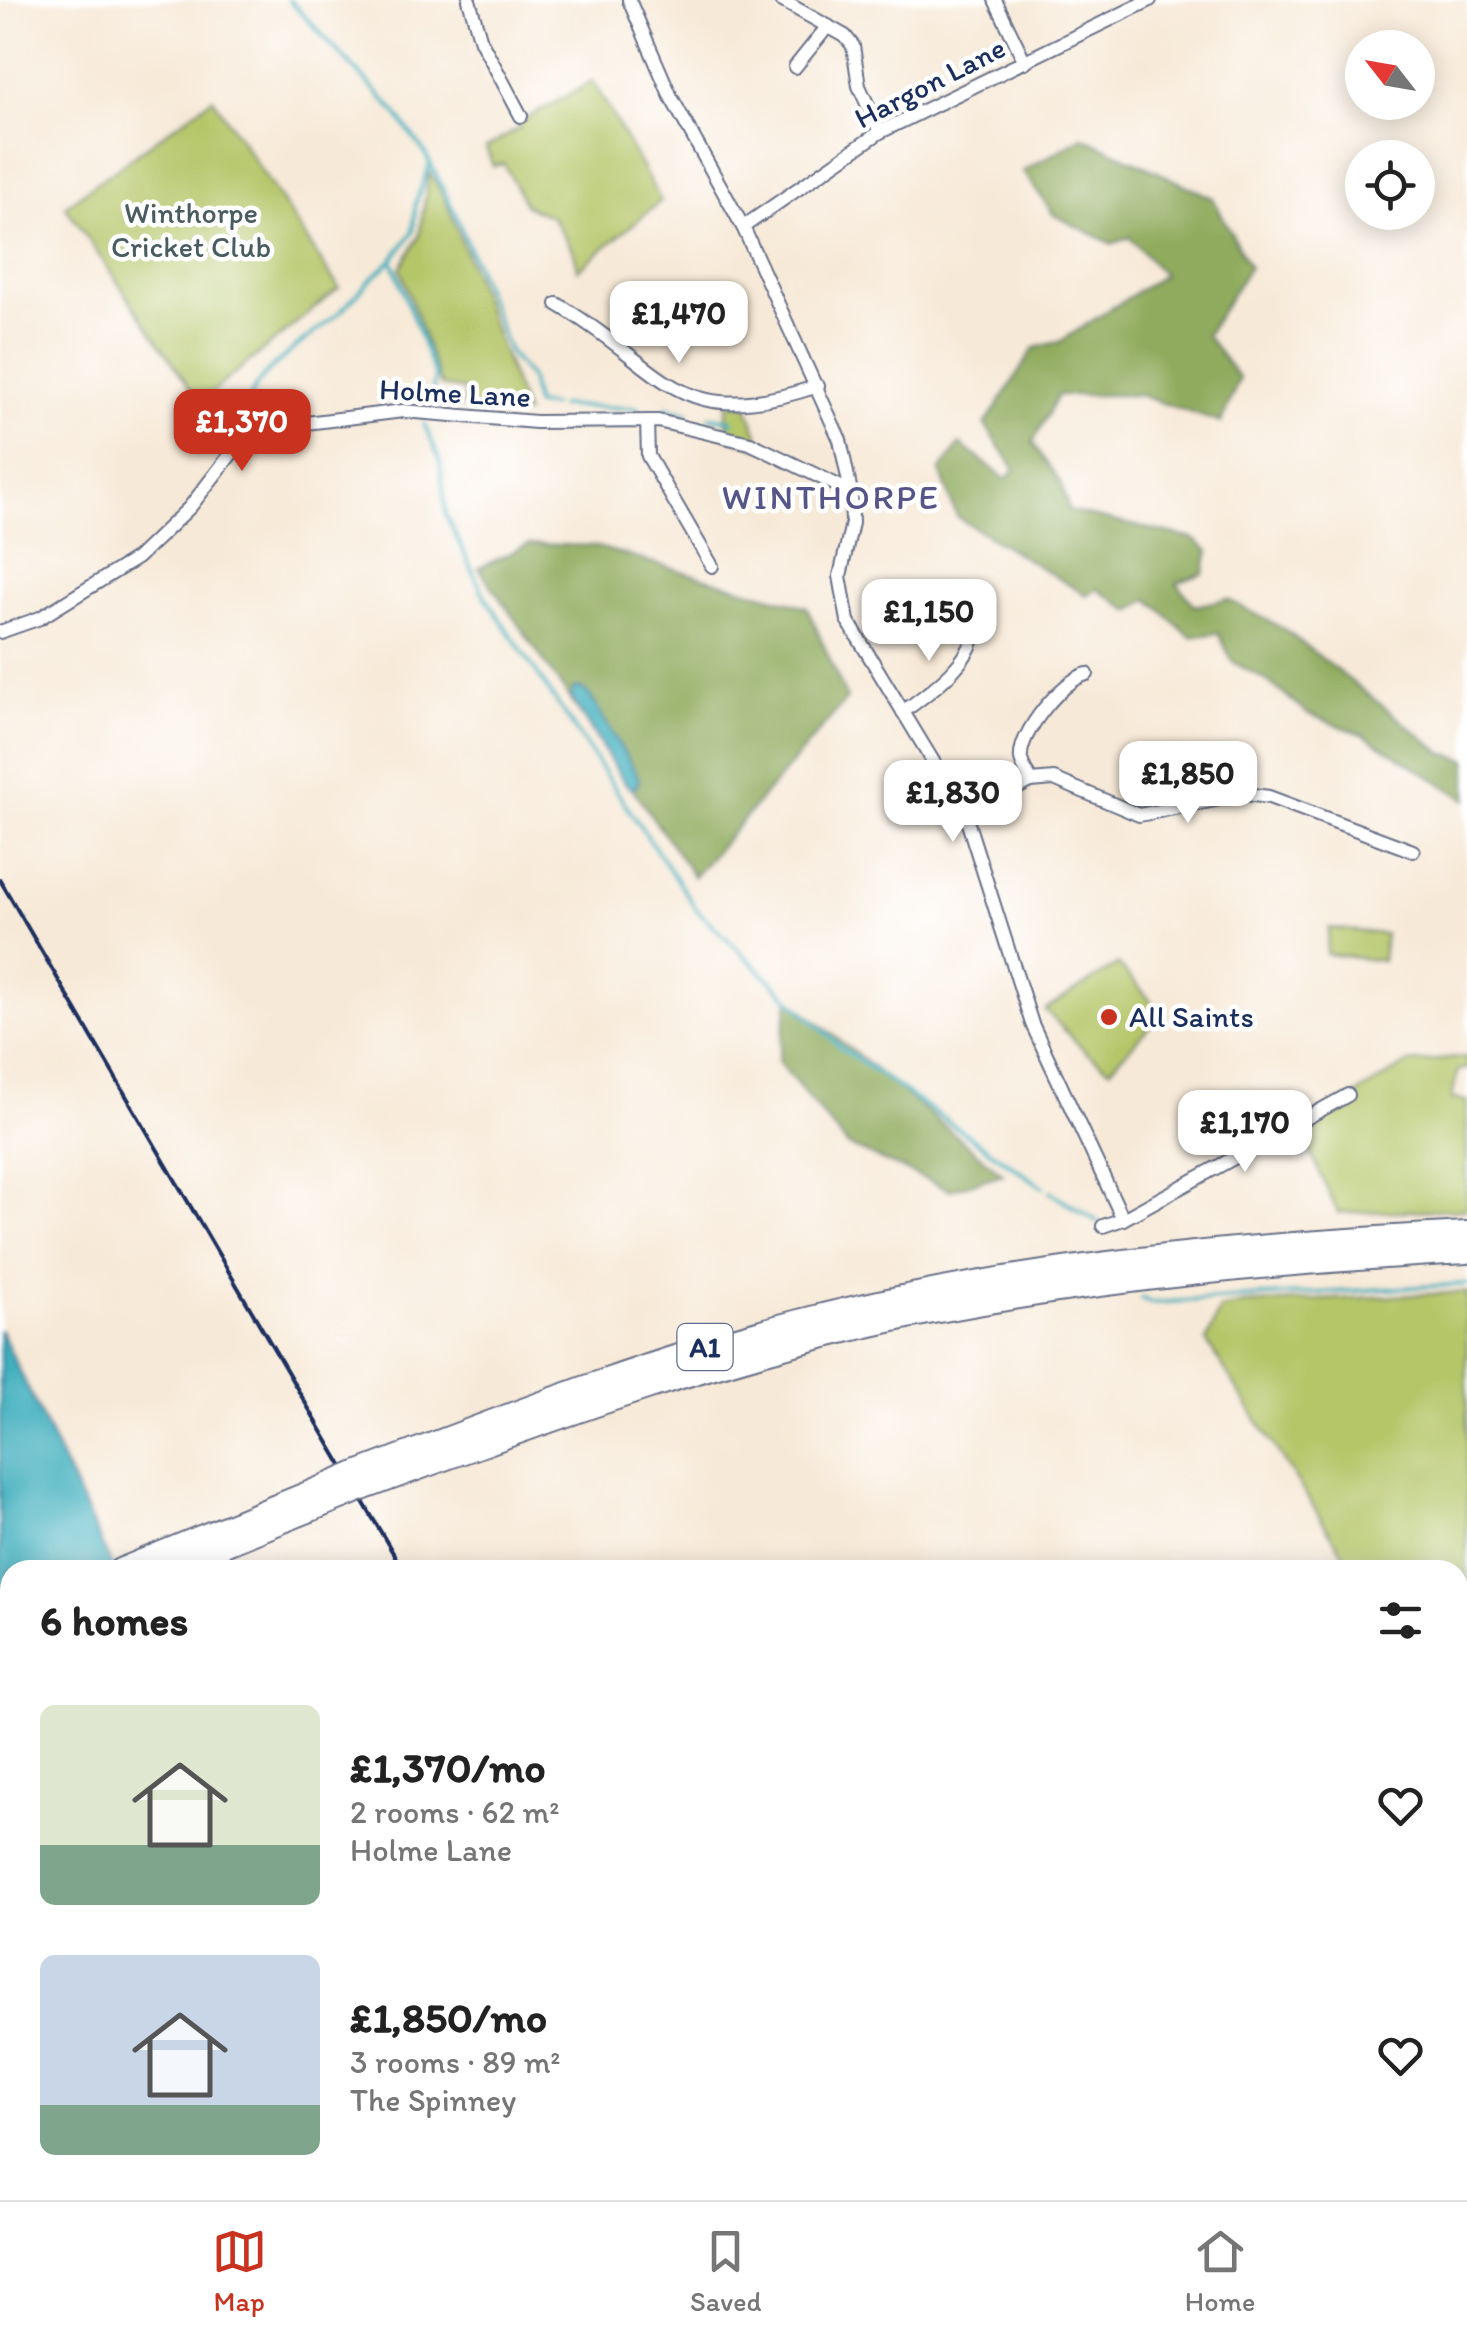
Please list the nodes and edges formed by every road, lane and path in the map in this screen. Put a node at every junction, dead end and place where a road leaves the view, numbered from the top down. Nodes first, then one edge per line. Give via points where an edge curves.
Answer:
1 (469, 0) edge
2 (629, 0) edge
3 (781, 0) edge
4 (995, 0) edge
5 (1150, 0) edge
6 (828, 26) junction
7 (1026, 62) junction
8 (794, 66) dead end
9 (521, 116) dead end
10 (880, 132) junction
11 (743, 227) junction
12 (557, 304) dead end
13 (818, 386) junction
14 (646, 421) junction
15 (851, 492) junction
16 (712, 566) dead end
17 (962, 610) dead end
18 (0, 632) edge
19 (1087, 674) dead end
20 (904, 712) junction
21 (1031, 781) junction
22 (965, 814) junction
23 (1413, 852) dead end
24 (1348, 1095) dead end
25 (1123, 1219) junction
26 (1103, 1226) dead end
27 (1467, 1233) edge
28 (1467, 1252) edge
29 (1101, 1274) junction
30 (201, 1545) junction
31 (152, 1560) edge
32 (178, 1560) edge

1 - 9 street via 481,41
2 - 11 street via 671,98
3 - 6 street
4 - 7 street
5 - 7 street, Hargon Lane
6 - 8 street
6 - 10 street via 853,46 859,86
7 - 10 street, Hargon Lane
10 - 11 street, Hargon Lane
11 - 13 street
12 - 13 street via 699,400 746,404
13 - 15 street
14 - 15 street, Holme Lane via 750,443
14 - 16 street via 648,456
14 - 18 street, Holme Lane via 536,422 403,411 274,426 234,450 138,558 40,618
15 - 20 street via 842,600
17 - 20 street via 976,626 976,639 944,680
19 - 21 street via 1073,677 1024,736 1021,759
20 - 22 street
21 - 22 street
21 - 23 street via 1054,779 1139,815 1246,794 1269,797
22 - 25 street via 1032,1024
24 - 25 street
25 - 26 street
27 - 29 highway, A1 via 1302,1242
28 - 29 highway, A1
29 - 30 highway, A1 via 708,1368 349,1485
30 - 31 highway, A1
30 - 32 highway, A1

